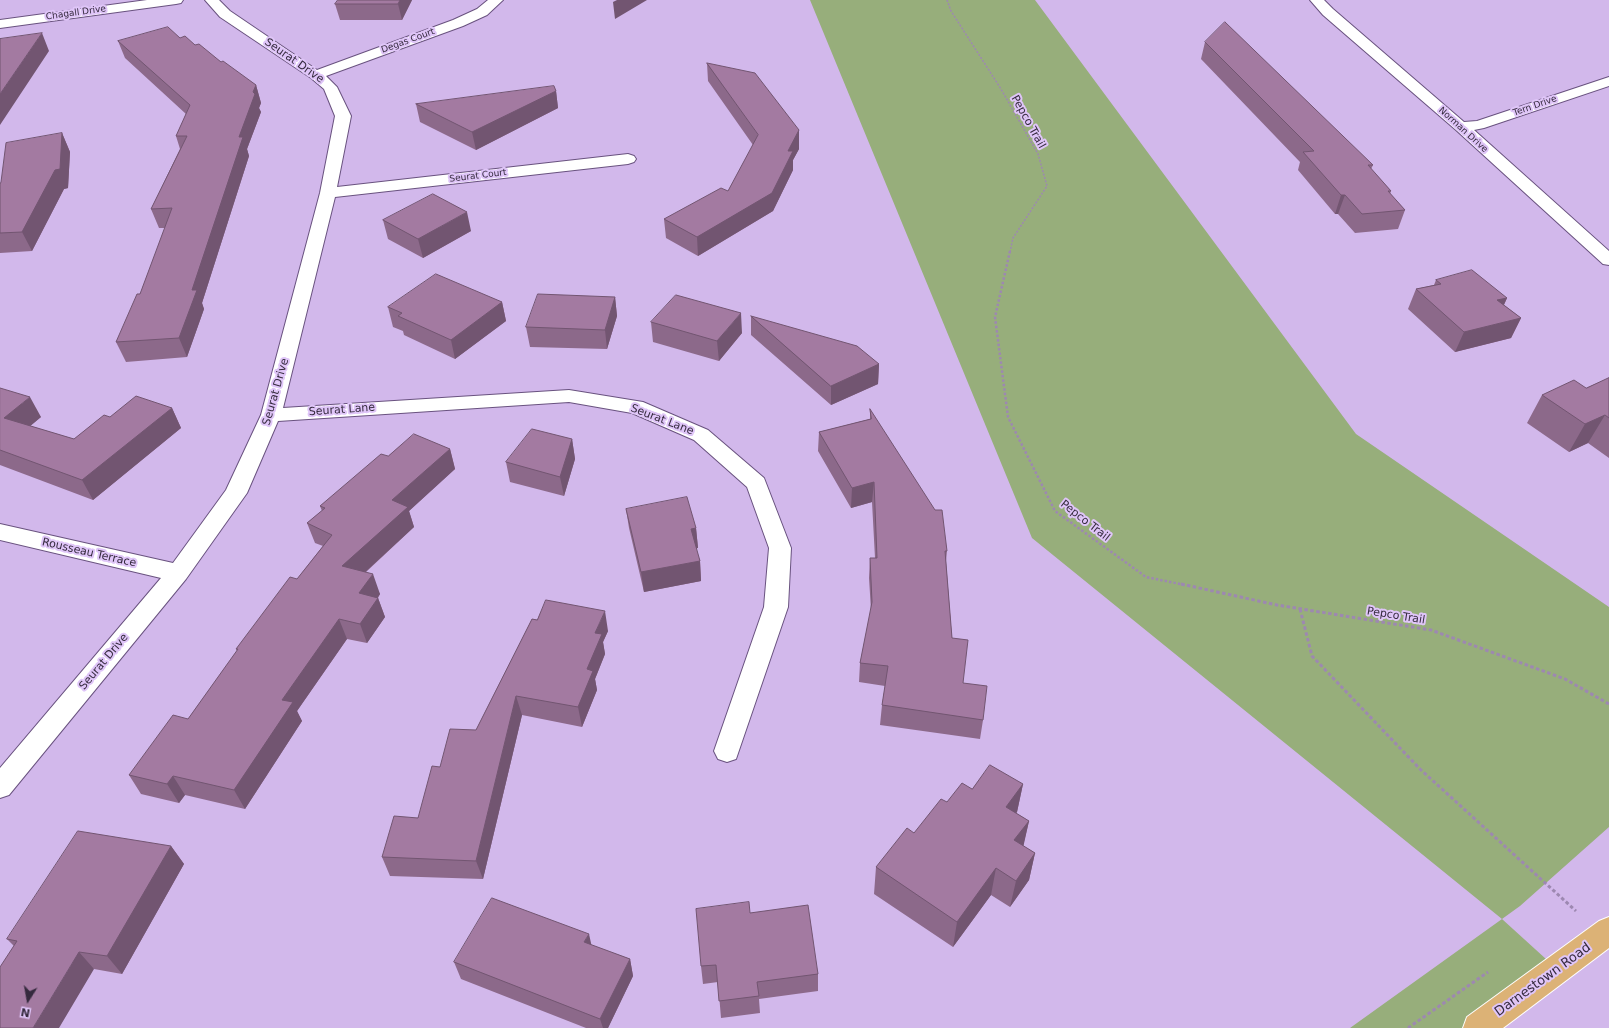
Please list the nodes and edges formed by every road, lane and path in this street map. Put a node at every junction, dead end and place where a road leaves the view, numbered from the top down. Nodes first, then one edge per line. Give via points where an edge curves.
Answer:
1 (176, 0) edge
2 (212, 0) edge
3 (496, 0) edge
4 (947, 0) edge
5 (1317, 0) edge
6 (0, 24) edge
7 (316, 75) junction
8 (1609, 81) edge
9 (1461, 127) junction
10 (628, 159) dead end
11 (328, 193) junction
12 (1609, 260) edge
13 (271, 415) junction
14 (0, 532) edge
15 (178, 573) junction
16 (1300, 609) junction
17 (1609, 704) edge
18 (727, 751) dead end
19 (0, 787) edge
20 (1606, 933) edge
21 (1478, 1028) edge

1 - 6 street, Chagall Drive
2 - 7 street, Seurat Drive via 225,14
3 - 7 street, Degas Court via 482,12 458,23
4 - 16 path, Pepco Trail via 951,11 1001,89 1038,154 1047,186 1014,238 995,317 1008,417 1055,511 1146,577
5 - 9 street, Norman Drive
7 - 11 street, Seurat Drive via 330,87 343,116
8 - 9 street, Tern Drive via 1480,125
9 - 12 street, Norman Drive
10 - 11 street, Seurat Court
11 - 13 street, Seurat Drive
13 - 15 street, Seurat Drive via 236,493
13 - 18 street, Seurat Lane via 569,396 636,408 702,435 756,483 780,548 776,607
14 - 15 street, Rousseau Terrace
15 - 19 street, Seurat Drive
16 - 17 path, Pepco Trail via 1431,630 1565,680
16 - 20 path via 1312,656 1420,769
20 - 21 main road, Darnestown Road

